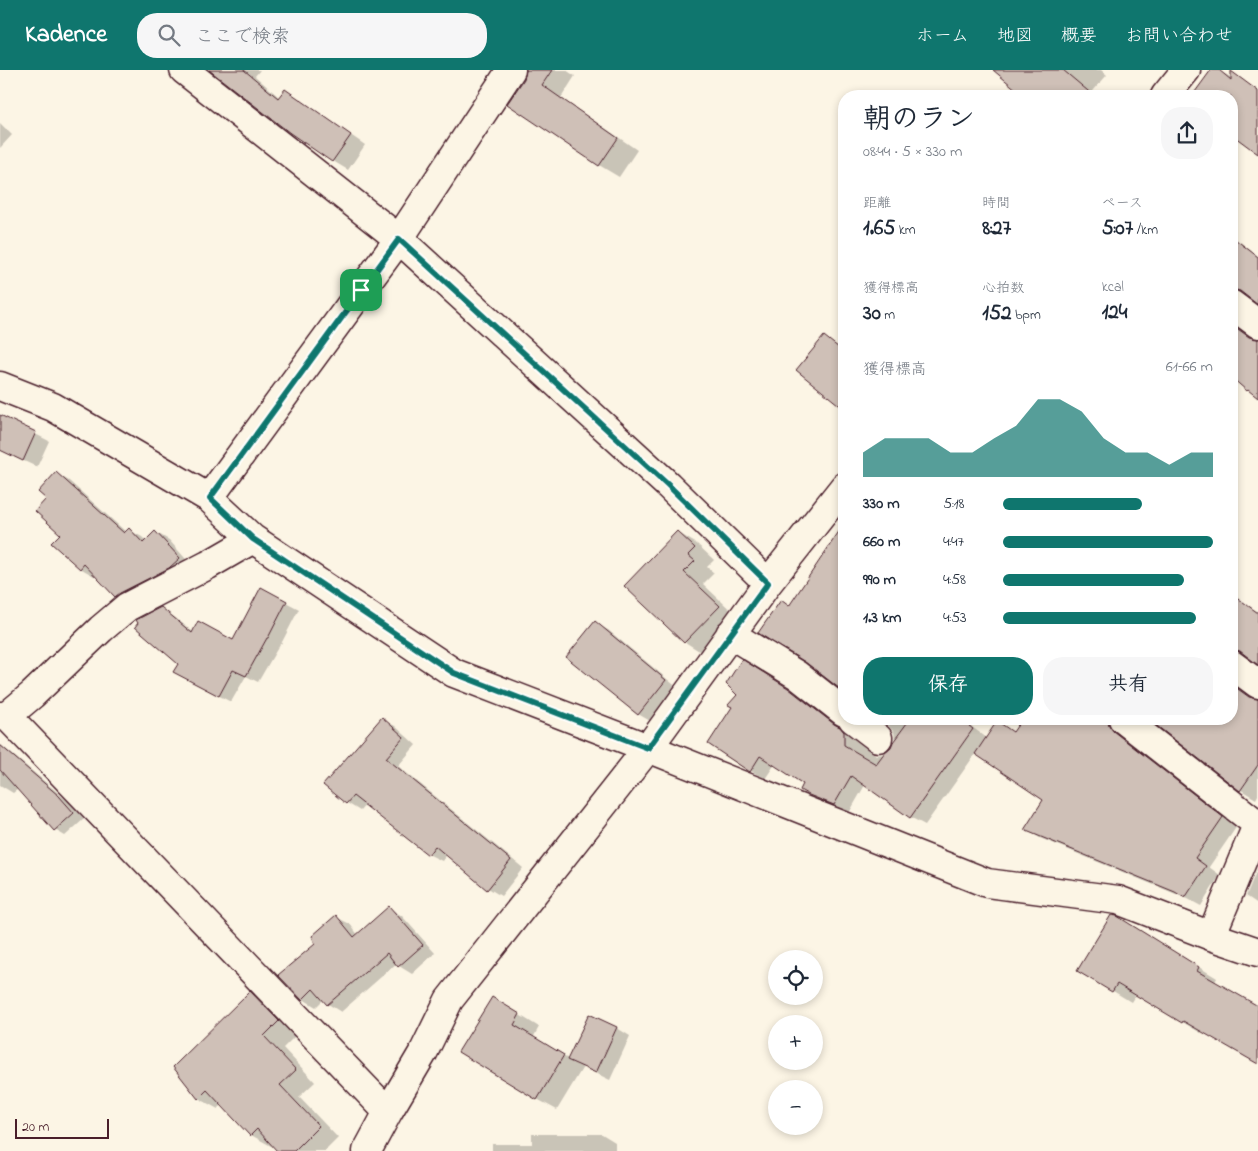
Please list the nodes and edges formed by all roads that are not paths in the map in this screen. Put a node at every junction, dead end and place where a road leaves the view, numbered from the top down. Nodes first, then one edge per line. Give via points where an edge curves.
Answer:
1 (184, 70) edge
2 (512, 70) edge
3 (1181, 72) edge
4 (1169, 90) edge
5 (399, 239) junction
6 (1238, 309) edge
7 (1258, 324) edge
8 (0, 386) edge
9 (838, 495) edge
10 (210, 498) junction
11 (253, 539) junction
12 (768, 583) junction
13 (730, 634) junction
14 (1238, 669) edge
15 (1258, 684) edge
16 (838, 707) edge
17 (4, 716) edge
18 (861, 725) edge
19 (1131, 725) edge
20 (878, 738) dead end
21 (648, 748) junction
22 (1257, 824) edge
23 (1211, 936) junction
24 (1258, 952) edge
25 (388, 1112) junction
26 (367, 1151) edge

1 - 5 street
2 - 5 street
3 - 4 street
5 - 10 street
5 - 12 street via 668,485
6 - 7 street
8 - 10 street via 53,407
9 - 12 street
10 - 11 street
11 - 17 street via 128,608 101,629 32,695
11 - 21 street via 454,673
12 - 13 street
13 - 16 street via 796,675
13 - 21 street
14 - 15 street
17 - 25 street
18 - 20 street
19 - 22 street
21 - 23 street via 987,884 1118,900
21 - 25 street via 449,1000
22 - 23 street
23 - 24 street
25 - 26 street

